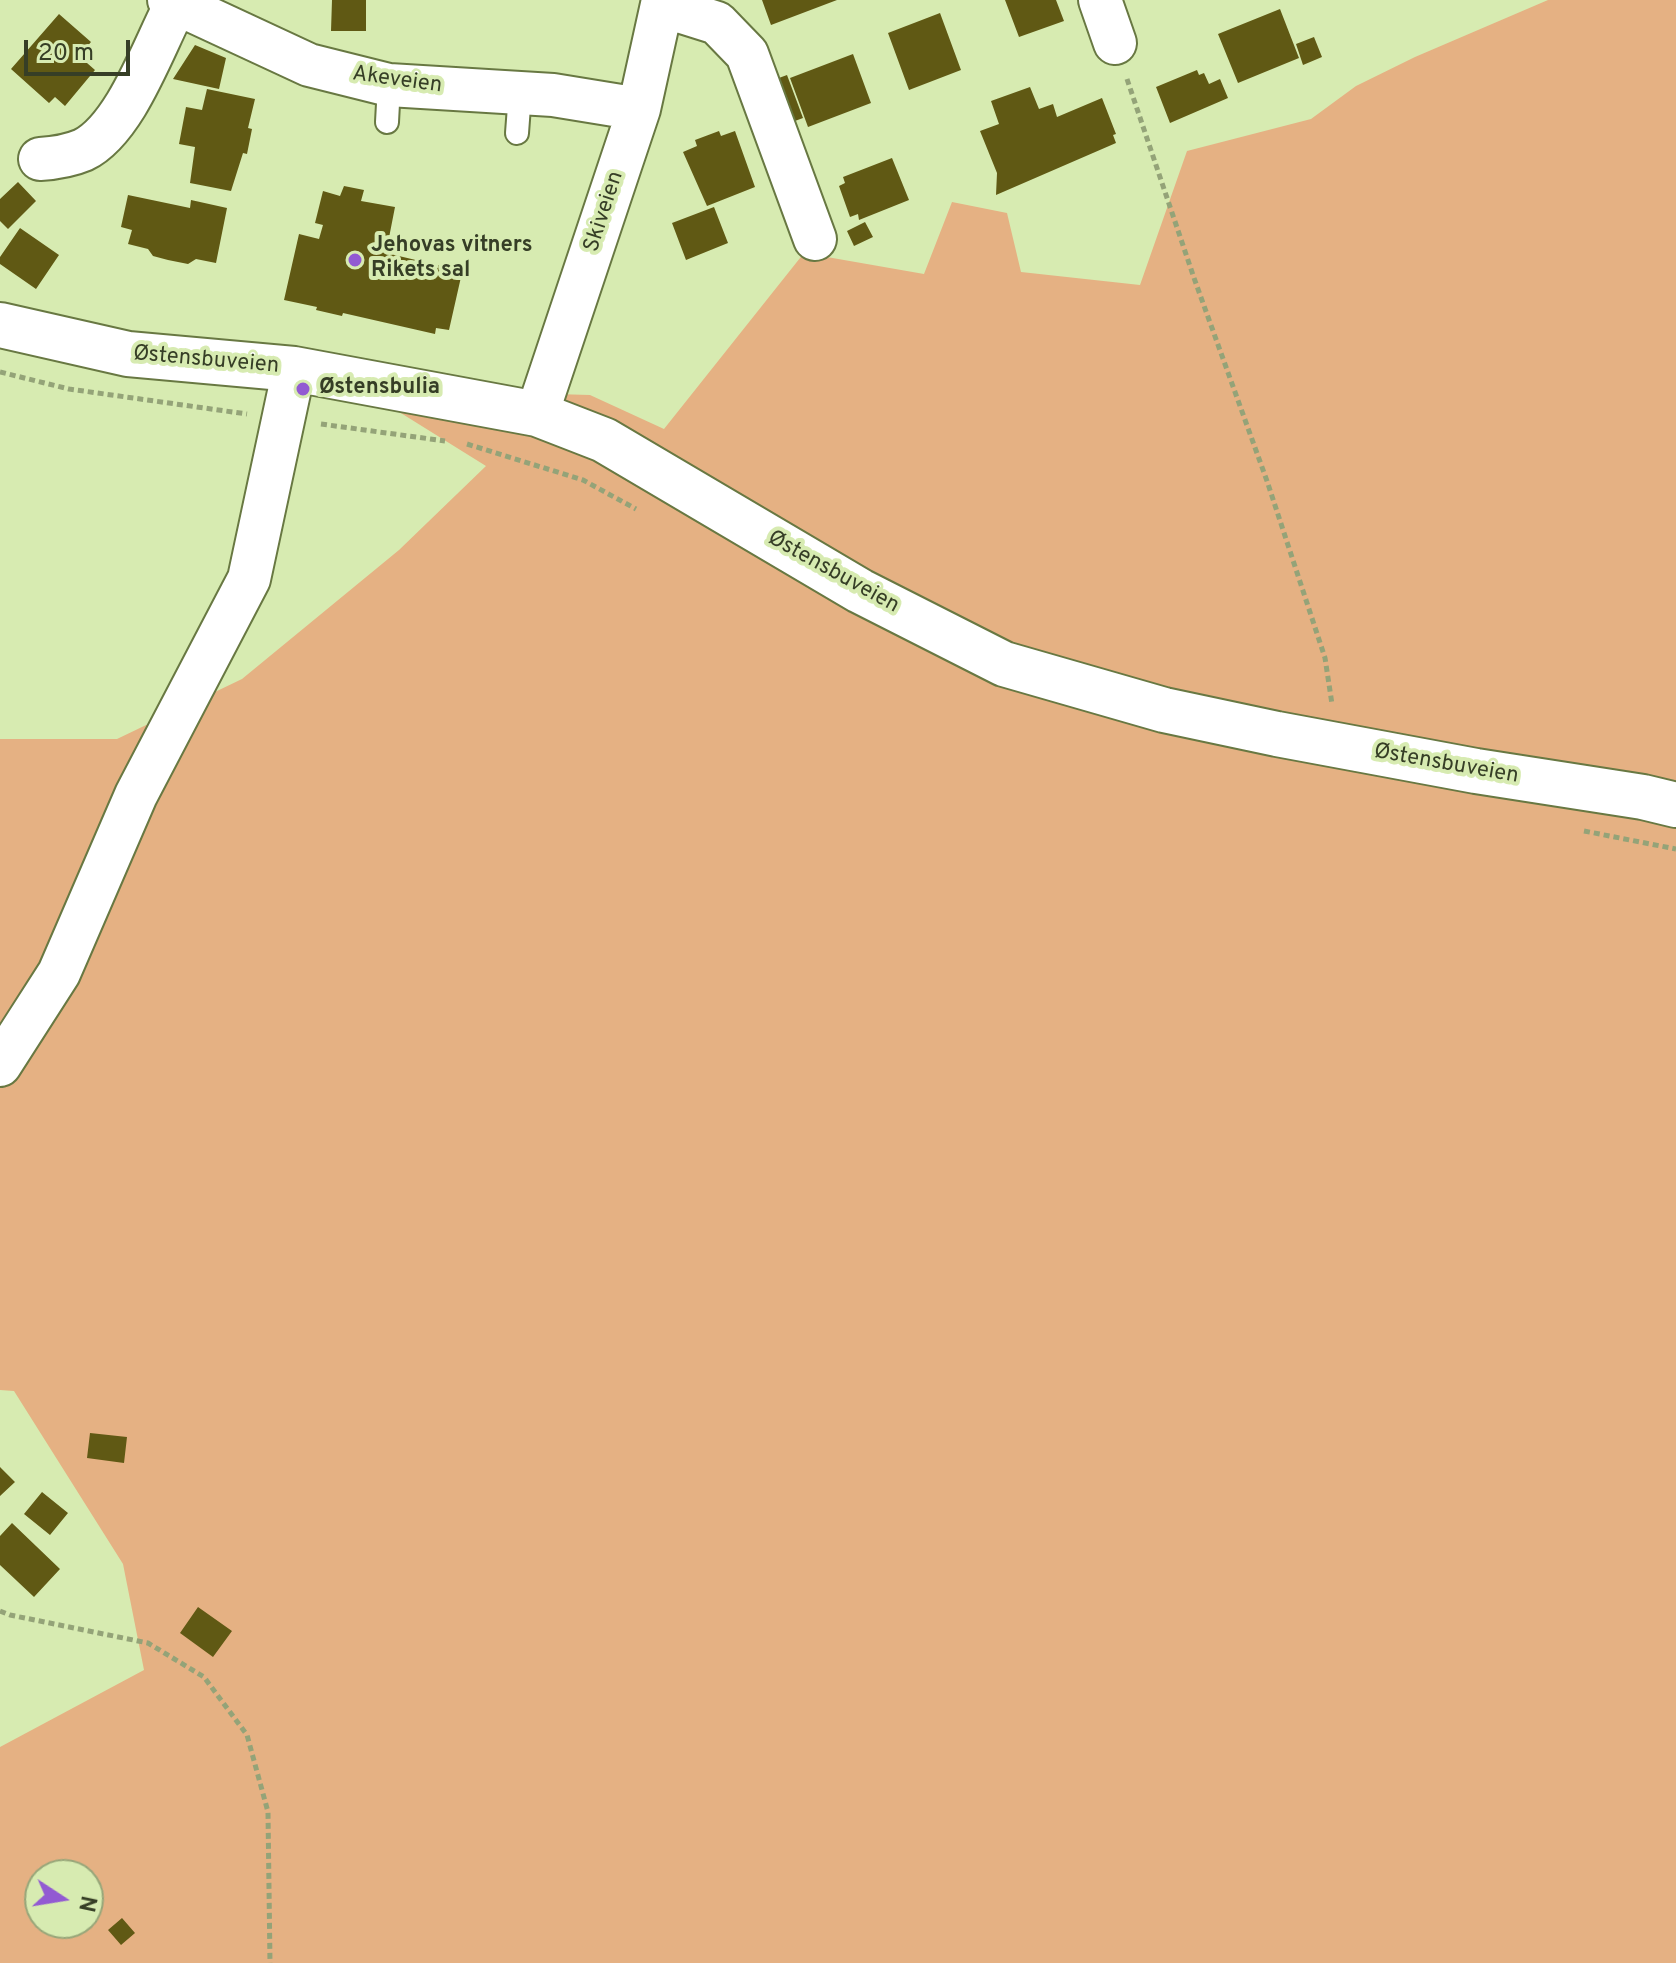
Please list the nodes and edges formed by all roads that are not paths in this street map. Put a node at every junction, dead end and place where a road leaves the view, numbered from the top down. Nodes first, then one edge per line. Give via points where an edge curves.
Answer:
1 (1100, 0) edge
2 (172, 2) edge
3 (663, 3) edge
4 (1115, 43) road end
5 (639, 109) junction
6 (40, 159) dead end
7 (815, 239) dead end
8 (0, 325) edge
9 (294, 369) junction
10 (537, 414) junction
11 (1676, 805) edge
12 (0, 1065) edge

1 - 4 street
2 - 5 street, Akeveien via 388,103 519,113 553,95
2 - 6 street via 137,85 114,122 86,148
3 - 5 street, Skiveien
3 - 7 street, Skiveien via 717,23 747,54
5 - 10 street, Skiveien
8 - 9 main road, Østensbuveien via 128,354
9 - 10 main road, Østensbuveien
9 - 12 street via 249,579 136,795 59,973
10 - 11 main road, Østensbuveien via 604,440 860,591 1004,664 1164,710

